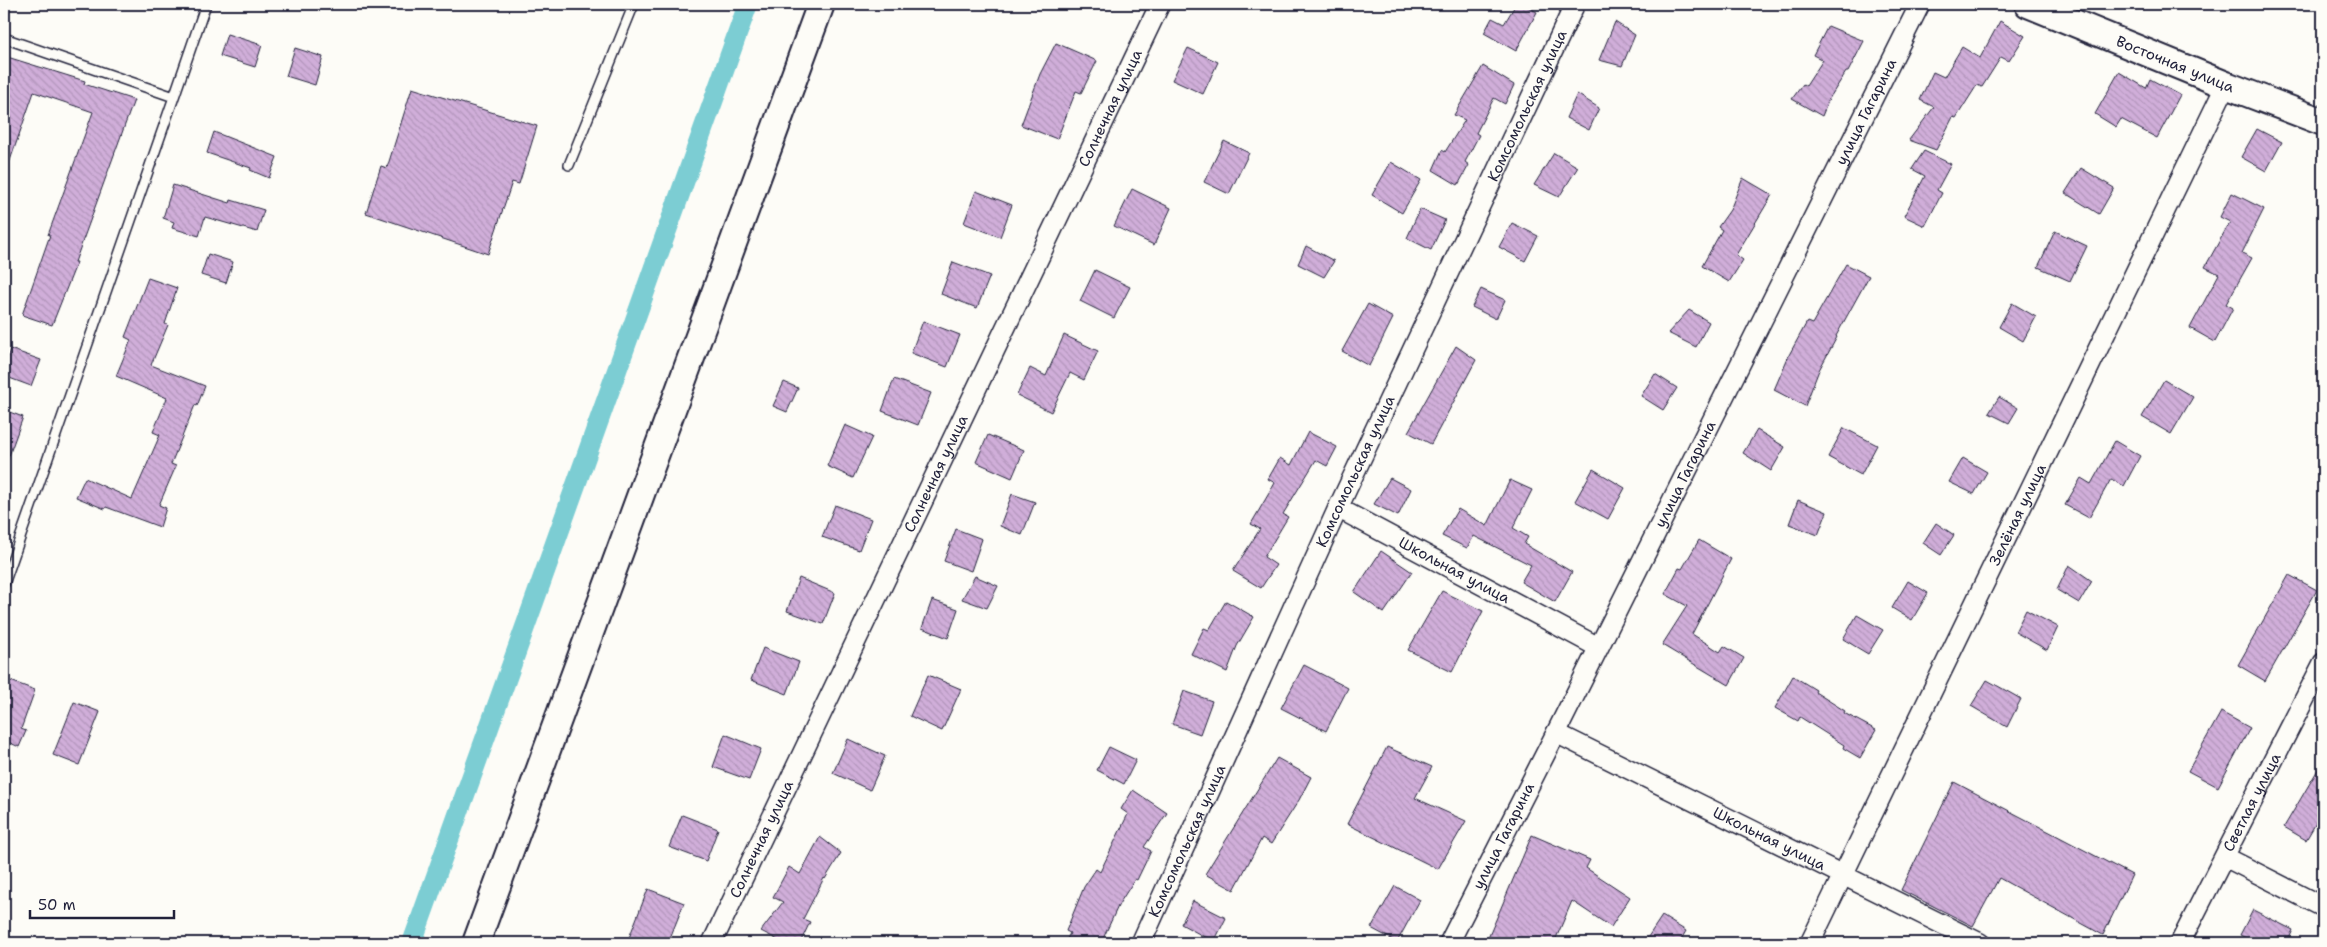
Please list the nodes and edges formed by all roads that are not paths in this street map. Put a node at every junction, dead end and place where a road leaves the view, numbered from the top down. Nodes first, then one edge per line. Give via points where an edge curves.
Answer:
1 (206, 4) edge
2 (634, 4) edge
3 (821, 4) edge
4 (1160, 4) edge
5 (1575, 4) edge
6 (1920, 4) edge
7 (2028, 4) edge
8 (4, 38) edge
9 (2226, 85) junction
10 (174, 97) junction
11 (2323, 122) edge
12 (569, 165) dead end
13 (1338, 508) junction
14 (4, 584) edge
15 (1598, 647) junction
16 (2323, 663) edge
17 (1556, 734) junction
18 (2225, 857) junction
19 (1842, 877) junction
20 (2323, 907) edge
21 (476, 943) edge
22 (712, 943) edge
23 (1141, 943) edge
24 (1449, 943) edge
25 (1810, 943) edge
26 (1980, 943) edge
27 (2180, 943) edge

1 - 10 lane
2 - 12 lane
3 - 21 main road
4 - 22 street, Солнечная улица
5 - 13 street, Комсомольская улица
6 - 15 street, улица Гагарина
7 - 9 main road, Восточная улица
8 - 10 lane
9 - 11 main road, Восточная улица
9 - 19 street, Зелёная улица
10 - 14 lane
13 - 15 street, Школьная улица
13 - 23 street, Комсомольская улица
15 - 17 street, улица Гагарина
16 - 18 street, Светлая улица
17 - 19 street, Школьная улица
17 - 24 street, улица Гагарина
18 - 20 street
18 - 27 street, Светлая улица
19 - 25 street, Зелёная улица
19 - 26 street, Школьная улица

